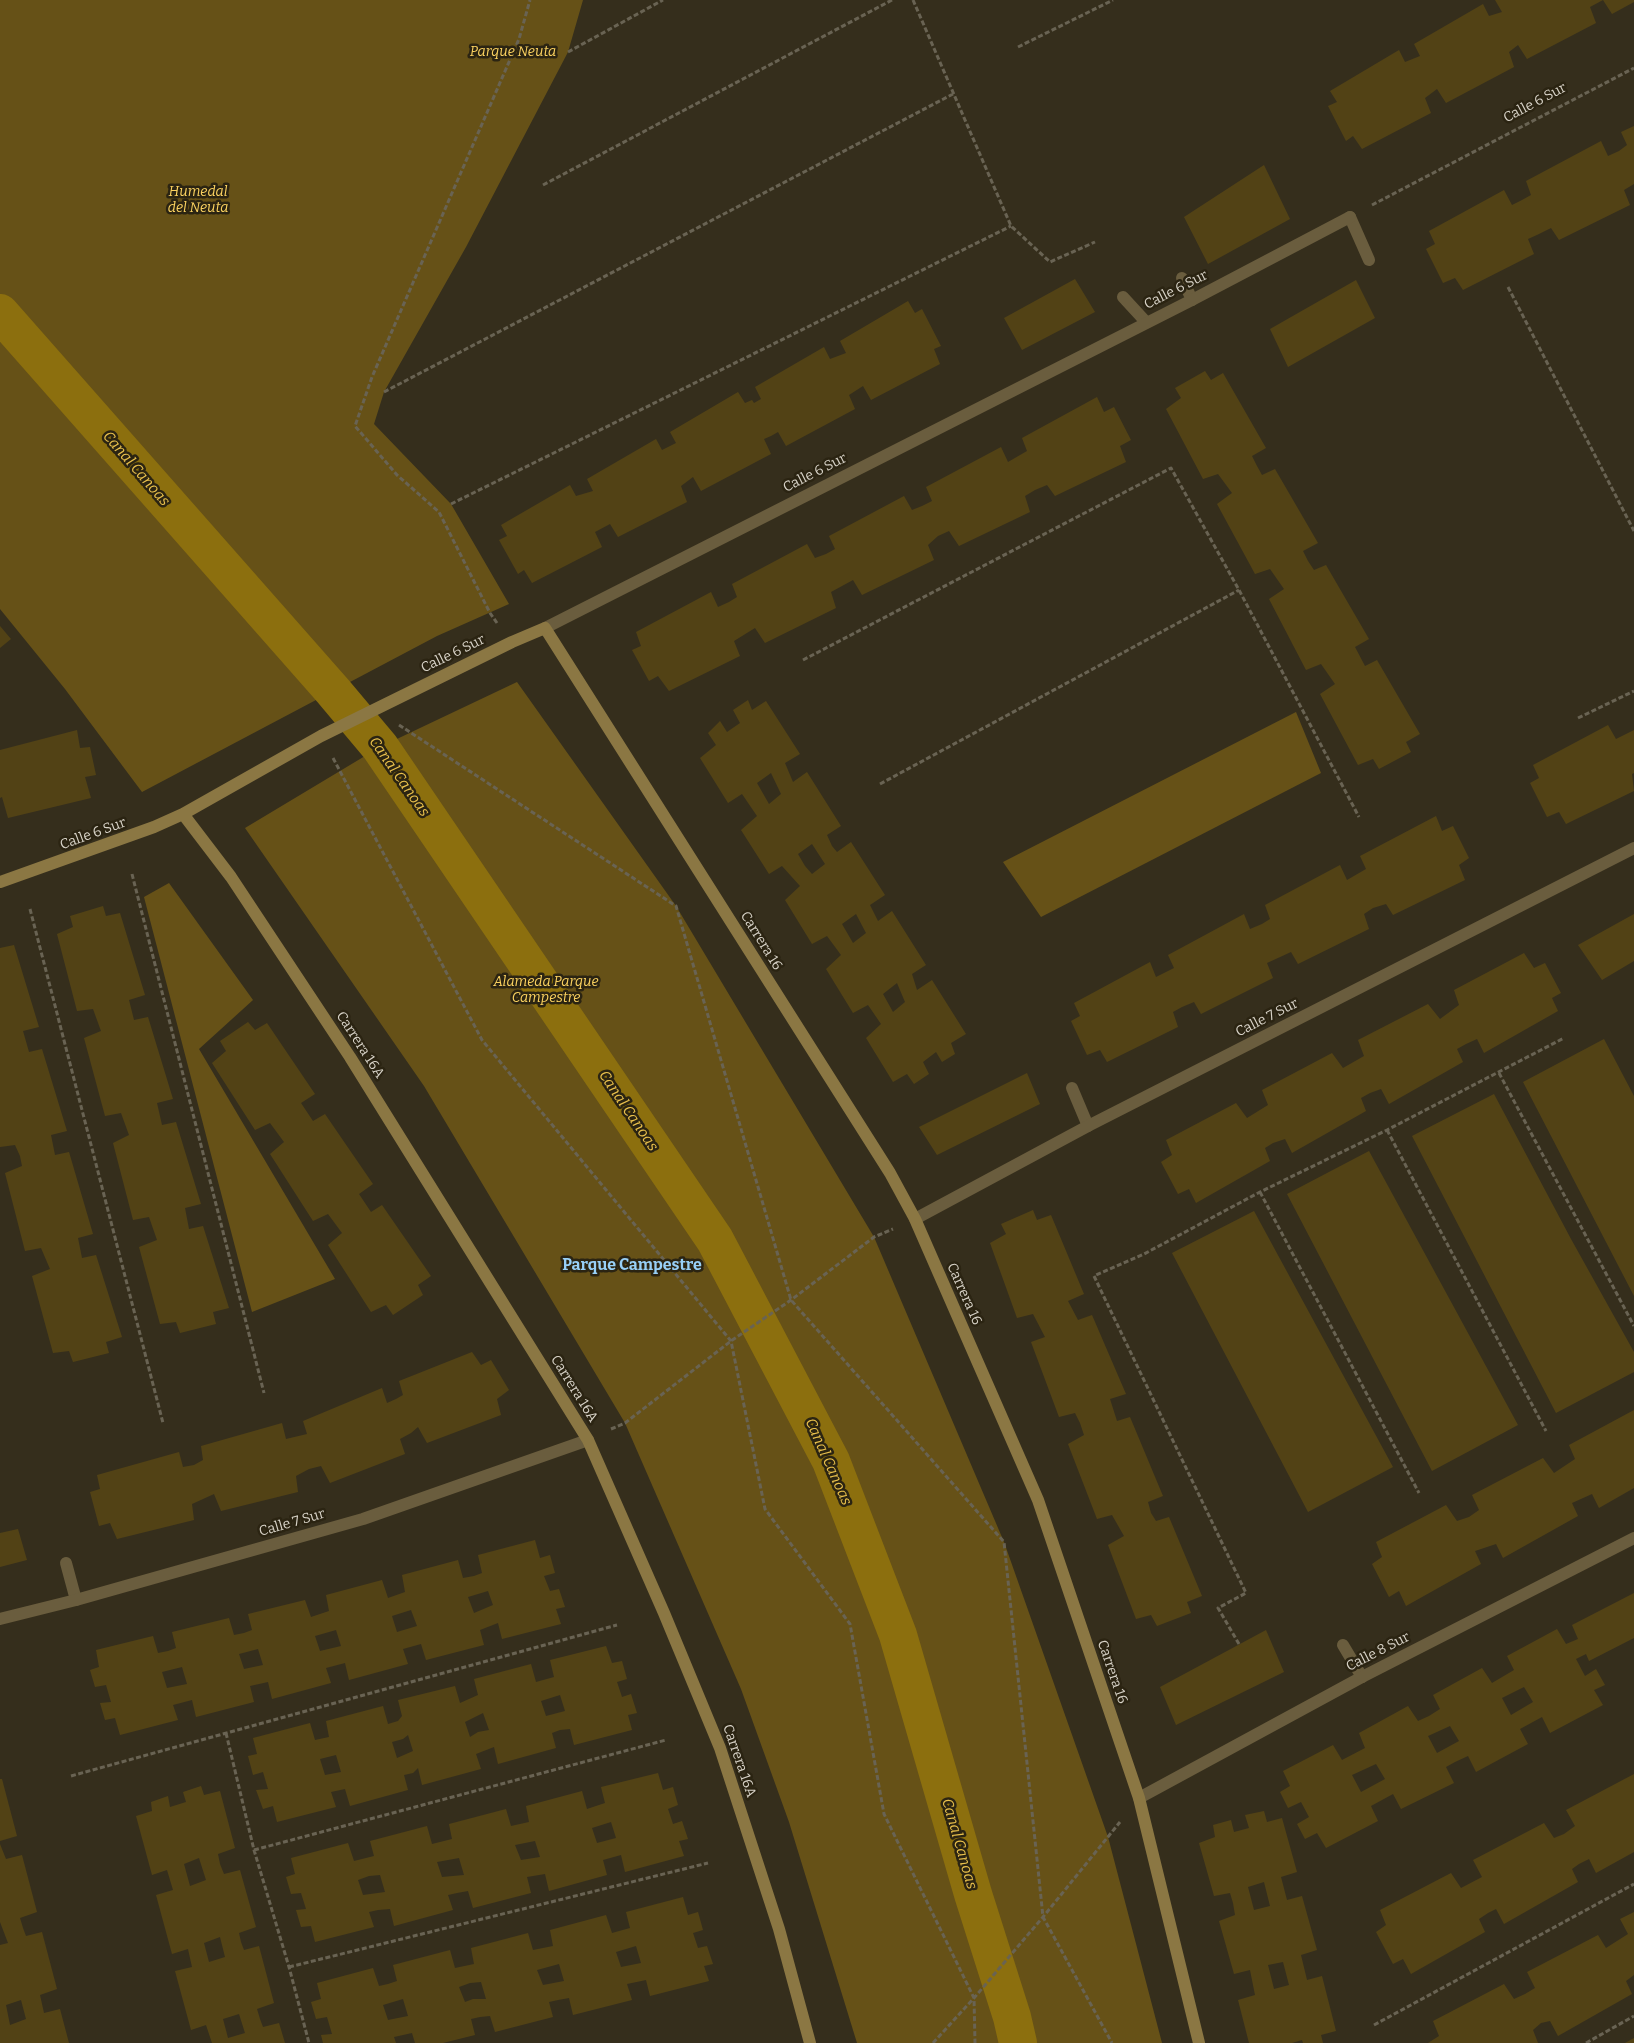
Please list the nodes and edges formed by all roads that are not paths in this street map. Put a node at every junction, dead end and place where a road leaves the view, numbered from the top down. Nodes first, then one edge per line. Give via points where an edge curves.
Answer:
1 (1369, 260) dead end
2 (1182, 278) dead end
3 (1124, 297) dead end
4 (1192, 300) junction
5 (1146, 322) junction
6 (545, 628) junction
7 (183, 814) junction
8 (1634, 848) edge
9 (0, 882) edge
10 (1072, 1088) dead end
11 (1088, 1126) junction
12 (915, 1220) junction
13 (588, 1440) junction
14 (1634, 1538) edge
15 (66, 1564) dead end
16 (76, 1600) junction
17 (0, 1619) edge
18 (1343, 1645) dead end
19 (1362, 1677) junction
20 (1139, 1798) junction
21 (810, 2043) edge
22 (1199, 2043) edge

1 - 4 street, Calle 6 Sur via 1350,217
2 - 4 street
3 - 5 street
4 - 5 street, Calle 6 Sur
5 - 6 street, Calle 6 Sur
6 - 7 main road, Calle 6 Sur via 321,736
6 - 12 main road, Carrera 16 via 890,1173
7 - 9 main road, Calle 6 Sur
7 - 13 main road, Carrera 16A via 230,877 350,1057
8 - 11 street, Calle 7 Sur
10 - 11 street
11 - 12 street, Calle 7 Sur
12 - 20 main road, Carrera 16 via 1038,1500
13 - 16 street, Calle 7 Sur via 363,1519
13 - 21 main road, Carrera 16A via 720,1748 779,1929
14 - 19 street, Calle 8 Sur
15 - 16 street
16 - 17 street, Calle 7 Sur
18 - 19 street
19 - 20 street, Calle 8 Sur
20 - 22 main road, Carrera 16

